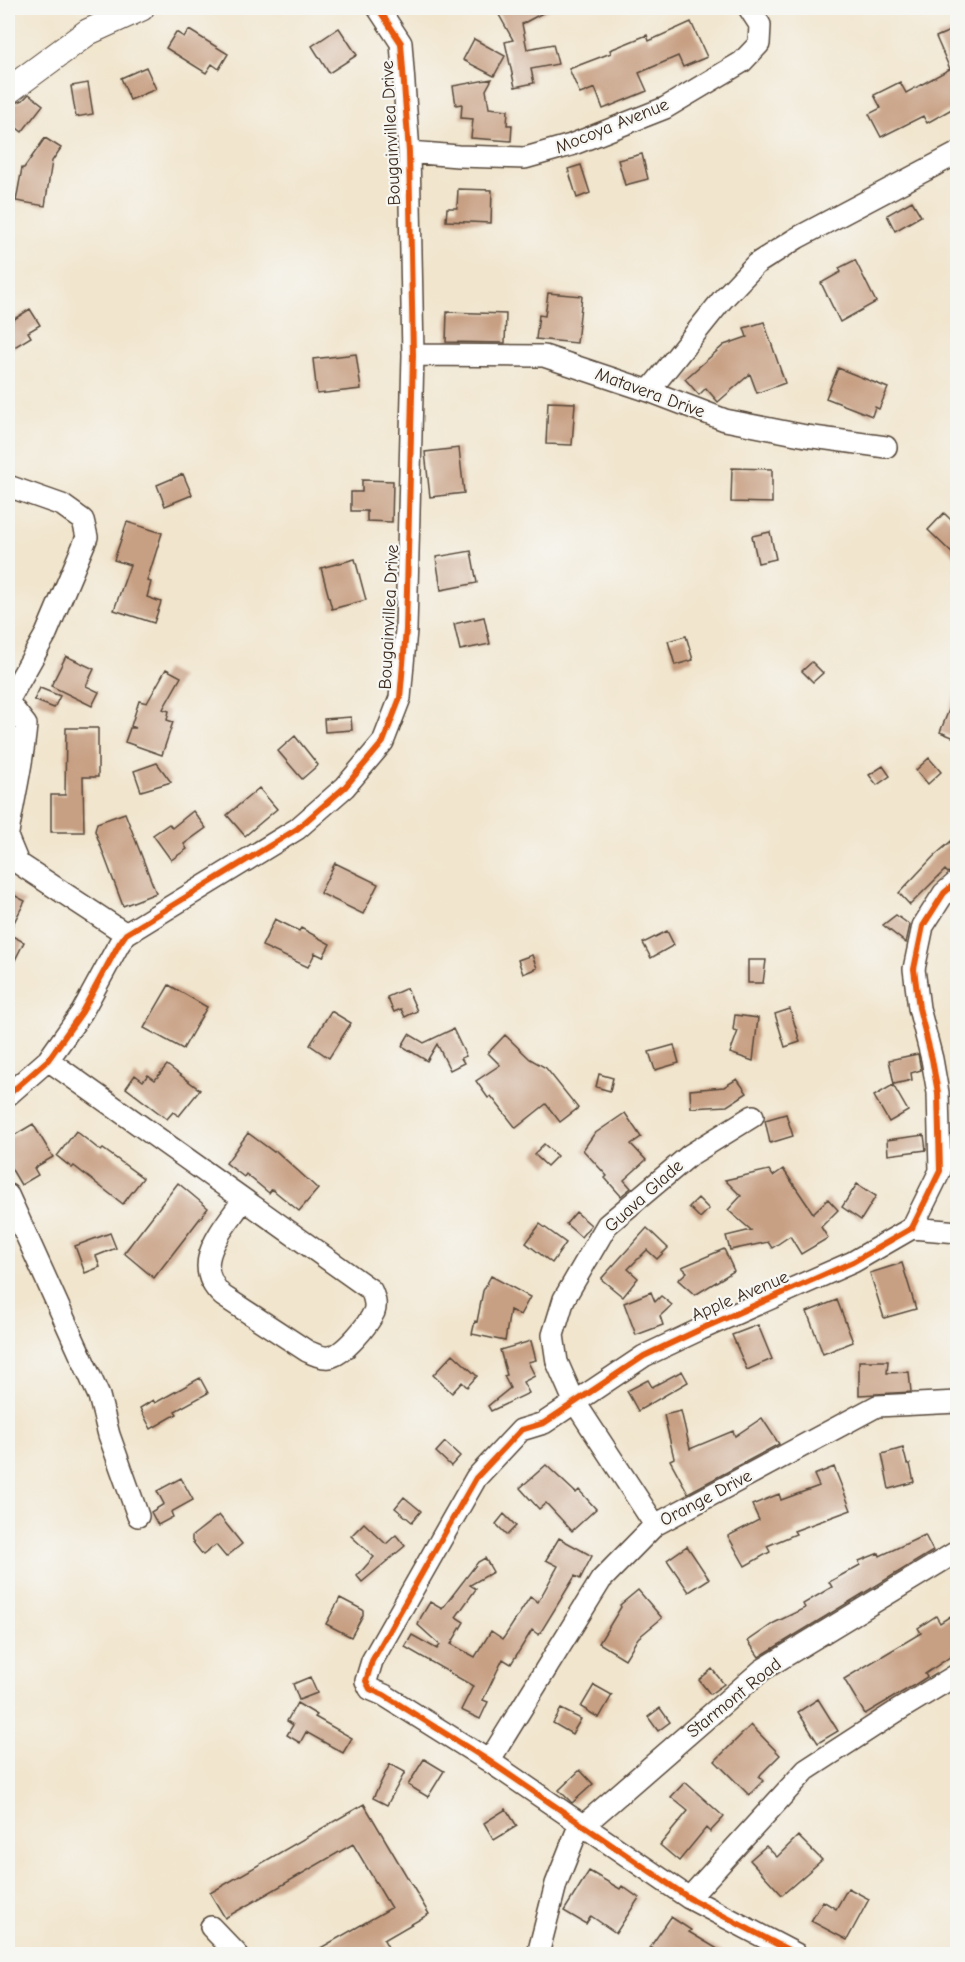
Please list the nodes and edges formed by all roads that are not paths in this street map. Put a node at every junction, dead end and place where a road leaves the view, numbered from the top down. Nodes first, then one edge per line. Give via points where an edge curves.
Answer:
1 (141, 8) edge
2 (378, 8) edge
3 (749, 8) edge
4 (8, 91) edge
5 (409, 152) junction
6 (957, 153) edge
7 (413, 355) junction
8 (649, 391) junction
9 (886, 447) dead end
10 (8, 486) edge
11 (8, 702) edge
12 (8, 833) edge
13 (8, 839) edge
14 (957, 881) edge
15 (126, 934) junction
16 (48, 1060) junction
17 (8, 1095) edge
18 (753, 1116) dead end
19 (8, 1195) edge
20 (243, 1200) junction
21 (912, 1228) junction
22 (957, 1232) edge
23 (574, 1401) junction
24 (957, 1402) edge
25 (138, 1516) dead end
26 (655, 1525) junction
27 (957, 1551) edge
28 (957, 1674) edge
29 (489, 1761) junction
30 (585, 1826) junction
31 (689, 1898) junction
32 (211, 1927) dead end
33 (237, 1954) edge
34 (538, 1954) edge
35 (796, 1954) edge

1 - 4 street via 88,32
2 - 5 street, Bougainvillea Drive via 401,43
3 - 5 street, Mocoya Avenue via 760,25 759,44 742,62 665,108 572,145 525,158
5 - 7 street, Bougainvillea Drive
6 - 8 street via 797,237 756,264
7 - 8 street, Matavera Drive via 544,356
7 - 15 street, Bougainvillea Drive via 406,630 400,698 383,742 345,787 297,829
8 - 9 street, Matavera Drive via 725,420
10 - 11 street via 62,505 83,520 87,537 46,634
11 - 12 street via 26,725
13 - 15 street via 18,863
14 - 21 street via 944,893 923,926 914,969 938,1093 940,1171
15 - 16 street, Bougainvillea Drive via 82,1012
16 - 17 street, Bougainvillea Drive
16 - 20 street
18 - 23 street, Guava Glade via 690,1155 646,1191 607,1225 584,1261 564,1299 553,1335 557,1362
19 - 25 street via 99,1396
20 - 20 street via 371,1290 376,1300 375,1311 348,1348 328,1357 312,1354 214,1288 208,1277 209,1252
21 - 22 street
21 - 23 street, Apple Avenue via 853,1262 644,1356
23 - 26 street, Guava Glade
23 - 29 street, Apple Avenue via 543,1423 521,1430 477,1478 372,1661 366,1682 369,1689
24 - 26 street, Orange Drive via 877,1406
26 - 29 street, Orange Drive via 602,1580
27 - 30 street, Starmont Road via 762,1670
28 - 31 street via 807,1770
29 - 30 street
30 - 31 street
30 - 34 street, Starmont Road via 577,1831 556,1884
31 - 35 street
32 - 33 street

